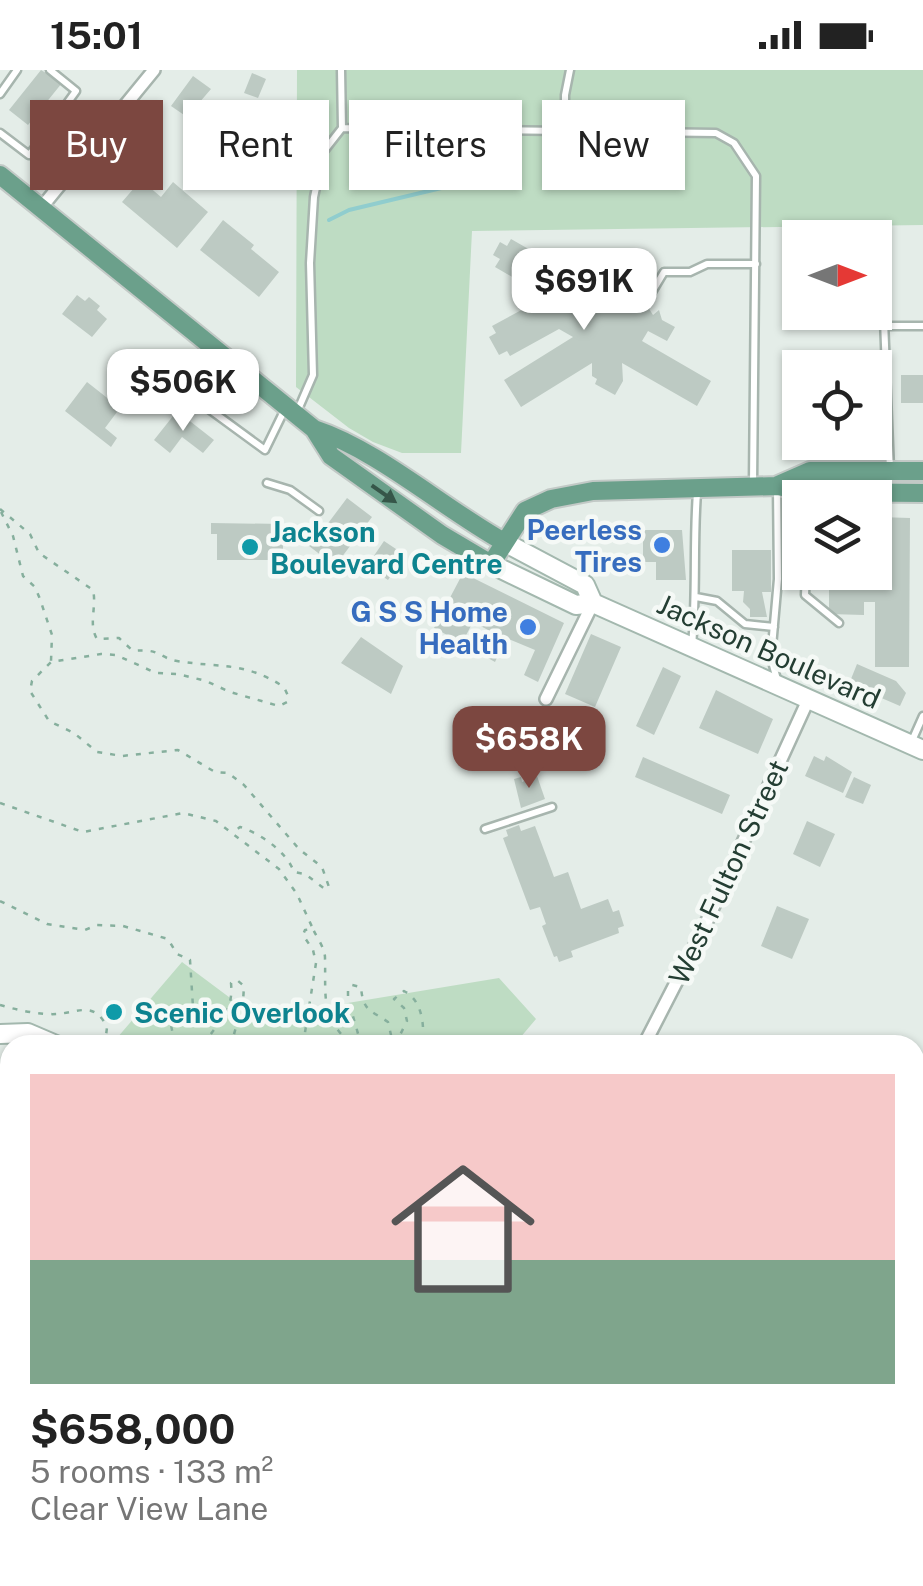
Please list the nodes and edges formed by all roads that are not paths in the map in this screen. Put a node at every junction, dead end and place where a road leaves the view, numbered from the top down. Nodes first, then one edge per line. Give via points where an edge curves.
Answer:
1 (17, 70) edge
2 (50, 70) edge
3 (154, 70) edge
4 (341, 70) edge
5 (570, 70) edge
6 (0, 94) edge
7 (70, 100) edge
8 (130, 100) edge
9 (566, 100) edge
10 (342, 128) junction
11 (542, 131) edge
12 (0, 132) edge
13 (685, 133) edge
14 (30, 154) edge
15 (0, 174) edge
16 (56, 190) edge
17 (41, 208) junction
18 (756, 264) junction
19 (649, 297) dead end
20 (892, 326) edge
21 (923, 326) edge
22 (229, 360) junction
23 (291, 411) junction
24 (314, 429) junction
25 (890, 460) edge
26 (890, 471) junction
27 (923, 471) edge
28 (267, 483) dead end
29 (753, 486) junction
30 (777, 486) junction
31 (782, 487) edge
32 (698, 488) junction
33 (923, 492) edge
34 (892, 493) edge
35 (319, 511) dead end
36 (504, 542) junction
37 (491, 564) junction
38 (806, 590) edge
39 (696, 598) junction
40 (593, 603) junction
41 (839, 624) dead end
42 (774, 627) junction
43 (692, 646) junction
44 (778, 684) junction
45 (810, 698) junction
46 (546, 699) dead end
47 (923, 716) edge
48 (917, 747) edge
49 (552, 806) dead end
50 (485, 829) dead end
51 (0, 1034) edge
52 (33, 1035) edge
53 (649, 1035) edge

1 - 6 lane
2 - 7 lane via 76,91
3 - 8 street
4 - 10 lane
5 - 9 lane
10 - 11 lane
10 - 23 lane via 324,151 314,197 313,375
12 - 14 lane
13 - 18 lane via 716,133 734,143 756,176
15 - 17 main road, Jackson Boulevard
16 - 17 street
17 - 22 main road, Jackson Boulevard
18 - 19 lane via 664,272
18 - 29 lane
20 - 21 lane
22 - 23 main road, Jackson Boulevard
22 - 23 lane via 198,402 265,450
23 - 24 main road, Jackson Boulevard
24 - 36 main road, Jackson Boulevard via 344,438
24 -> 37 main road, Jackson Boulevard via 331,456
25 - 26 lane
26 - 27 main road
26 - 30 main road via 810,471
28 - 35 lane
29 - 30 main road
29 - 32 main road
30 - 31 main road
30 - 42 lane
32 - 36 main road via 552,498 525,511
32 - 39 lane
33 - 34 main road
36 - 37 main road
36 - 40 main road, Jackson Boulevard via 584,586
37 - 40 main road, Jackson Boulevard via 576,605
38 - 41 lane
39 - 42 lane via 717,601 745,624
39 - 43 lane
40 - 43 main road, Jackson Boulevard
40 - 46 street
42 - 44 lane via 771,658
43 - 44 main road, Jackson Boulevard
44 - 45 main road, Jackson Boulevard
45 - 48 main road, Jackson Boulevard
45 - 53 street, West Fulton Street
47 - 48 lane
49 - 50 lane
51 - 52 main road

